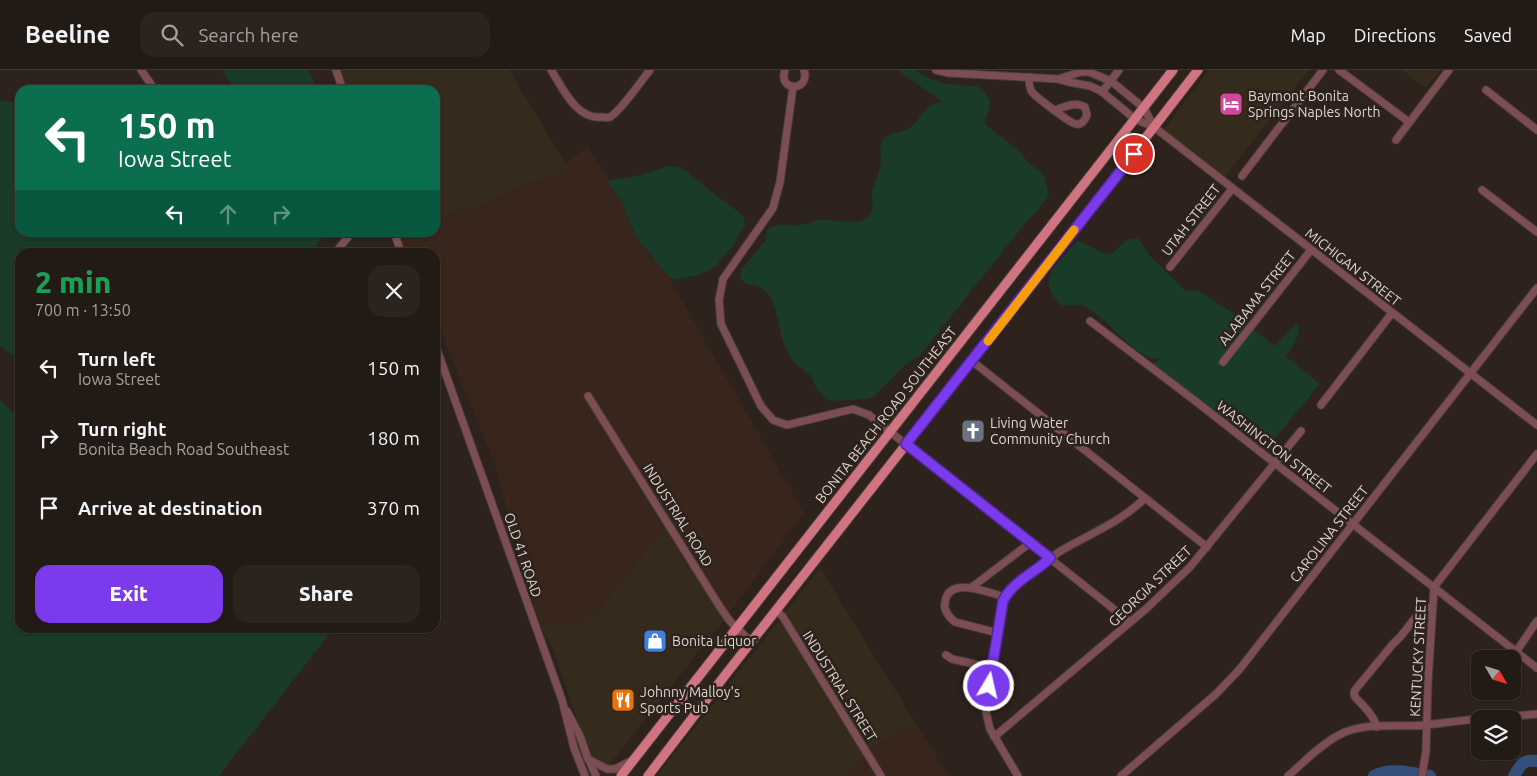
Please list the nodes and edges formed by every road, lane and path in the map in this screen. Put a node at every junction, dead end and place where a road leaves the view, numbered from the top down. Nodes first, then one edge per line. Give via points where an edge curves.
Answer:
1 (141, 70) edge
2 (336, 70) edge
3 (551, 70) edge
4 (650, 70) edge
5 (785, 70) edge
6 (804, 70) edge
7 (936, 70) edge
8 (1119, 70) edge
9 (1173, 70) edge
10 (1198, 70) edge
11 (1323, 70) edge
12 (1339, 70) edge
13 (1450, 70) edge
14 (1029, 77) junction
15 (1058, 79) junction
16 (1111, 81) junction
17 (152, 85) edge
18 (341, 85) edge
19 (793, 87) junction
20 (1486, 90) dead end
21 (1102, 92) junction
22 (1144, 108) junction
23 (1054, 110) dead end
24 (1135, 119) junction
25 (1409, 122) junction
26 (1154, 128) junction
27 (1537, 130) edge
28 (1396, 140) dead end
29 (1242, 176) dead end
30 (1232, 189) junction
31 (1482, 190) dead end
32 (1537, 232) edge
33 (348, 237) edge
34 (339, 248) edge
35 (1311, 250) junction
36 (1170, 267) dead end
37 (1537, 288) edge
38 (1392, 313) junction
39 (1090, 321) dead end
40 (440, 358) edge
41 (972, 361) junction
42 (1223, 362) dead end
43 (1470, 373) junction
44 (588, 396) dead end
45 (1321, 405) dead end
46 (1537, 425) edge
47 (1301, 431) dead end
48 (890, 433) junction
49 (906, 444) junction
50 (1537, 454) edge
51 (1275, 464) junction
52 (1145, 498) junction
53 (1353, 524) junction
54 (1030, 543) junction
55 (1207, 547) junction
56 (1050, 558) junction
57 (1434, 587) junction
58 (972, 588) junction
59 (1005, 597) junction
60 (1432, 607) junction
61 (776, 610) junction
62 (1537, 621) edge
63 (1130, 622) junction
64 (736, 628) junction
65 (998, 633) junction
66 (751, 642) junction
67 (1513, 650) edge
68 (1517, 650) edge
69 (946, 655) dead end
70 (1521, 656) edge
71 (992, 668) junction
72 (1537, 668) edge
73 (562, 700) junction
74 (1537, 714) edge
75 (1521, 715) edge
76 (1471, 720) edge
77 (1427, 725) junction
78 (1377, 726) junction
79 (994, 737) junction
80 (588, 759) junction
81 (633, 760) junction
82 (585, 776) edge
83 (596, 776) edge
84 (621, 776) edge
85 (648, 776) edge
86 (881, 776) edge
87 (1018, 776) edge
88 (1121, 776) edge
89 (1288, 776) edge
90 (1422, 776) edge

1 - 17 street
2 - 18 street
3 - 4 street via 571,102 581,112 596,118 610,117
5 - 19 street via 784,81
6 - 19 street via 803,83
7 - 14 street via 949,74
8 - 16 street
9 - 22 main road, BONITA BEACH ROAD SOUTHEAST
10 - 26 main road
11 - 29 street
12 - 25 street
13 - 25 street
14 - 15 street
14 - 23 street via 1030,90
15 - 16 street via 1089,72
15 - 21 street
16 - 21 street
16 - 22 street
19 - 48 street via 780,182 773,208 723,279 719,300 721,324 761,406 772,420 787,425 852,409 869,415
20 - 27 street
21 - 24 street
22 - 24 main road, BONITA BEACH ROAD SOUTHEAST
22 - 26 street
24 - 26 street
24 - 48 main road, BONITA BEACH ROAD SOUTHEAST
25 - 28 street
26 - 30 street, MICHIGAN STREET
26 - 41 main road
30 - 35 street, MICHIGAN STREET
30 - 36 street, UTAH STREET
31 - 32 street
33 - 34 street
35 - 38 street, MICHIGAN STREET
35 - 42 street, ALABAMA STREET
37 - 43 street, CAROLINA STREET
38 - 43 street, MICHIGAN STREET
38 - 45 street
39 - 51 street, WASHINGTON STREET
40 - 73 street, OLD 41 ROAD
41 - 49 main road
41 - 52 street
43 - 46 street, MICHIGAN STREET
43 - 53 street, CAROLINA STREET
44 - 64 street, INDUSTRIAL ROAD
47 - 51 street, GEORGIA STREET
48 - 49 street
48 - 64 main road, BONITA BEACH ROAD SOUTHEAST
49 - 54 street
49 - 61 main road
50 - 57 street, KENTUCKY STREET
51 - 53 street, WASHINGTON STREET
51 - 55 street, GEORGIA STREET
52 - 55 street
52 - 56 street via 1107,526
53 - 57 street, WASHINGTON STREET
53 - 88 street, CAROLINA STREET via 1227,683
54 - 56 street
54 - 58 street
55 - 63 street, GEORGIA STREET via 1170,587
56 - 59 street
56 - 63 street
57 - 60 street, KENTUCKY STREET
57 - 67 street, WASHINGTON STREET
58 - 59 street
58 - 65 street via 959,587 948,594 944,606 948,615 956,622
59 - 65 street
60 - 77 street, KENTUCKY STREET
60 - 78 street via 1423,608 1355,690 1355,697
61 - 66 main road
61 - 86 street, INDUSTRIAL STREET
62 - 68 street
63 - 79 street, GEORGIA STREET
64 - 66 street, INDUSTRIAL ROAD
64 - 81 main road, BONITA BEACH ROAD SOUTHEAST
65 - 71 street
66 - 85 main road
69 - 71 street
70 - 72 street, WASHINGTON STREET
71 - 79 street via 986,712
73 - 80 street
73 - 82 street, OLD 41 ROAD
74 - 75 street
76 - 77 street
77 - 78 street
77 - 90 street, KENTUCKY STREET
78 - 89 street via 1340,735
79 - 87 street
80 - 81 street via 607,769
80 - 83 street
81 - 84 main road, BONITA BEACH ROAD SOUTHEAST

